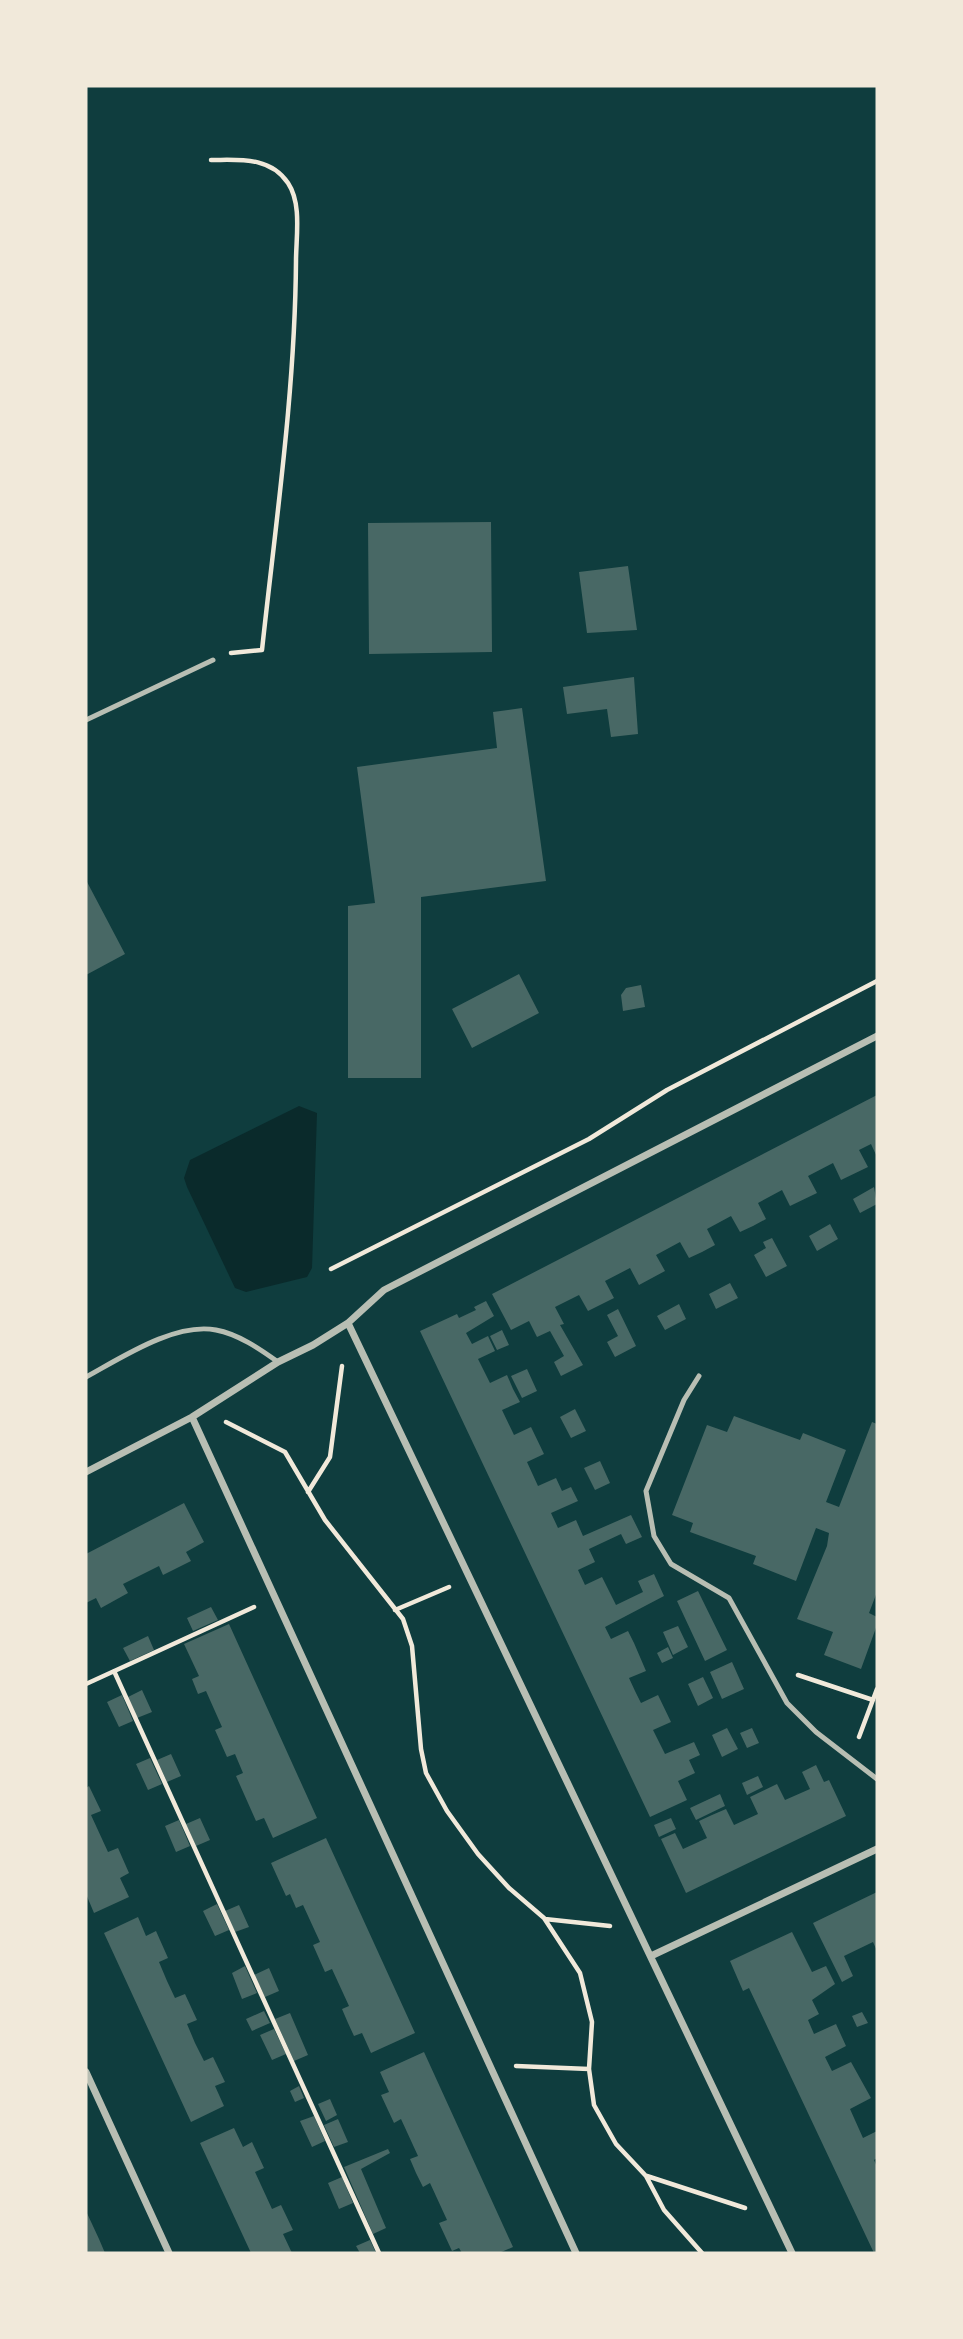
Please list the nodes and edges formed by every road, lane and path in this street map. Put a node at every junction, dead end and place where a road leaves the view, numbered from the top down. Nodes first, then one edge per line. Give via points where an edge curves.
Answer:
1 (211, 160) dead end
2 (213, 660) joint
3 (86, 720) edge
4 (877, 981) edge
5 (877, 1036) edge
6 (331, 1269) dead end
7 (348, 1323) junction
8 (278, 1362) junction
9 (699, 1376) dead end
10 (86, 1377) edge
11 (203, 1411) junction
12 (192, 1417) junction
13 (86, 1472) edge
14 (308, 1492) junction
15 (471, 1578) junction
16 (276, 1597) junction
17 (395, 1610) junction
18 (764, 1663) junction
19 (114, 1671) junction
20 (86, 1684) edge
21 (877, 1689) edge
22 (873, 1700) junction
23 (851, 1758) junction
24 (877, 1779) edge
25 (877, 1849) edge
26 (544, 1918) junction
27 (639, 1929) junction
28 (651, 1956) junction
29 (490, 2065) junction
30 (589, 2069) junction
31 (86, 2071) edge
32 (646, 2176) junction
33 (771, 2209) junction
34 (169, 2253) edge
35 (379, 2253) edge
36 (576, 2253) edge
37 (702, 2253) edge
38 (792, 2253) edge

1 - 2 path via 252,160 270,166 289,184 296,209 294,361 262,650
2 - 3 lane
4 - 6 path via 667,1090 589,1139
5 - 7 street via 384,1290
7 - 8 street
7 - 14 path via 330,1457
7 - 15 street
8 - 10 lane via 254,1345 216,1330 177,1333
8 - 11 street
9 - 18 lane via 684,1400 646,1491 654,1536 671,1564 729,1598
11 - 12 street
11 - 14 path via 285,1452
12 - 13 street
12 - 16 street
14 - 17 path
15 - 17 path
15 - 27 street
16 - 19 path
16 - 29 street
17 - 26 path via 412,1646 426,1773 478,1854
18 - 22 path
18 - 23 lane via 787,1703
19 - 20 path
19 - 35 path
21 - 22 path
22 - 23 path
23 - 24 lane
25 - 28 street
26 - 27 path
26 - 30 path via 580,1973 592,2022
27 - 28 street
28 - 33 street
29 - 30 path
29 - 36 street
30 - 32 path via 594,2105 616,2144
31 - 34 street
32 - 33 path via 748,2209
32 - 37 path via 664,2210
33 - 38 street

